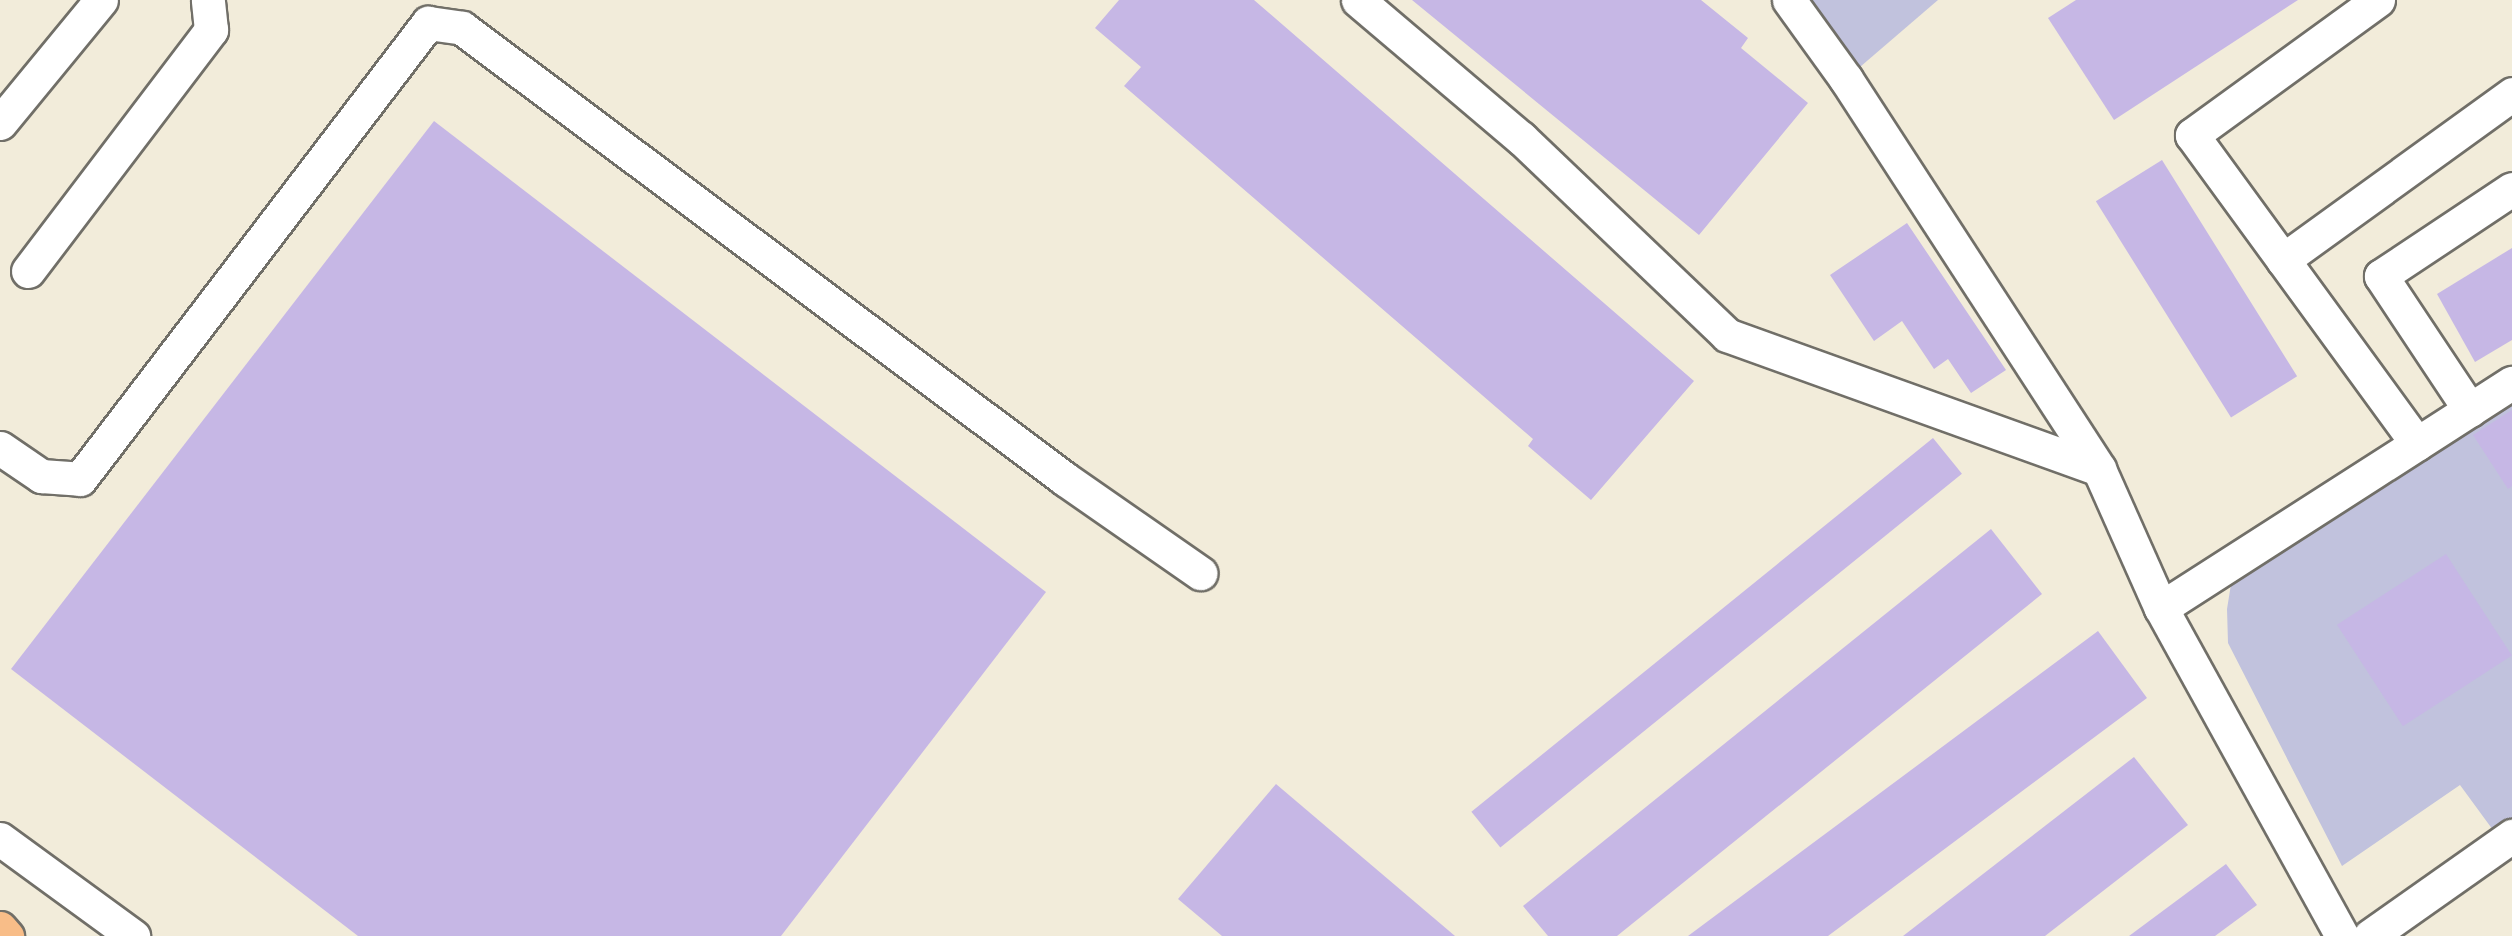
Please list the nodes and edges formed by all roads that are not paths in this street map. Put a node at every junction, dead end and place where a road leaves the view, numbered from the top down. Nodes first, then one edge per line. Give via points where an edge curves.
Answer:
1 (101, 0) edge
2 (208, 0) edge
3 (1358, 0) edge
4 (1789, 0) edge
5 (2378, 0) edge
6 (2512, 94) edge
7 (0, 123) edge
8 (2512, 189) edge
9 (2283, 260) junction
10 (28, 271) dead end
11 (2512, 383) edge
12 (2470, 410) junction
13 (2417, 444) junction
14 (0, 448) edge
15 (2099, 469) junction
16 (1200, 573) dead end
17 (2161, 608) junction
18 (2512, 836) edge
19 (0, 839) edge
20 (0, 928) edge
21 (7, 936) edge
22 (133, 936) edge
23 (2342, 936) edge
24 (2370, 936) edge

1 - 7 lane
2 - 10 lane via 211,30
3 - 15 lane via 1521,138 1727,335
4 - 15 lane via 1846,79
5 - 9 lane via 2192,135
6 - 9 lane
8 - 12 lane via 2380,276
9 - 13 lane
11 - 12 lane
12 - 13 lane
13 - 17 lane
14 - 16 lane via 41,476 80,479 428,23 462,28 1065,479
15 - 17 lane
17 - 23 lane
18 - 24 lane
19 - 22 lane
20 - 21 main road

